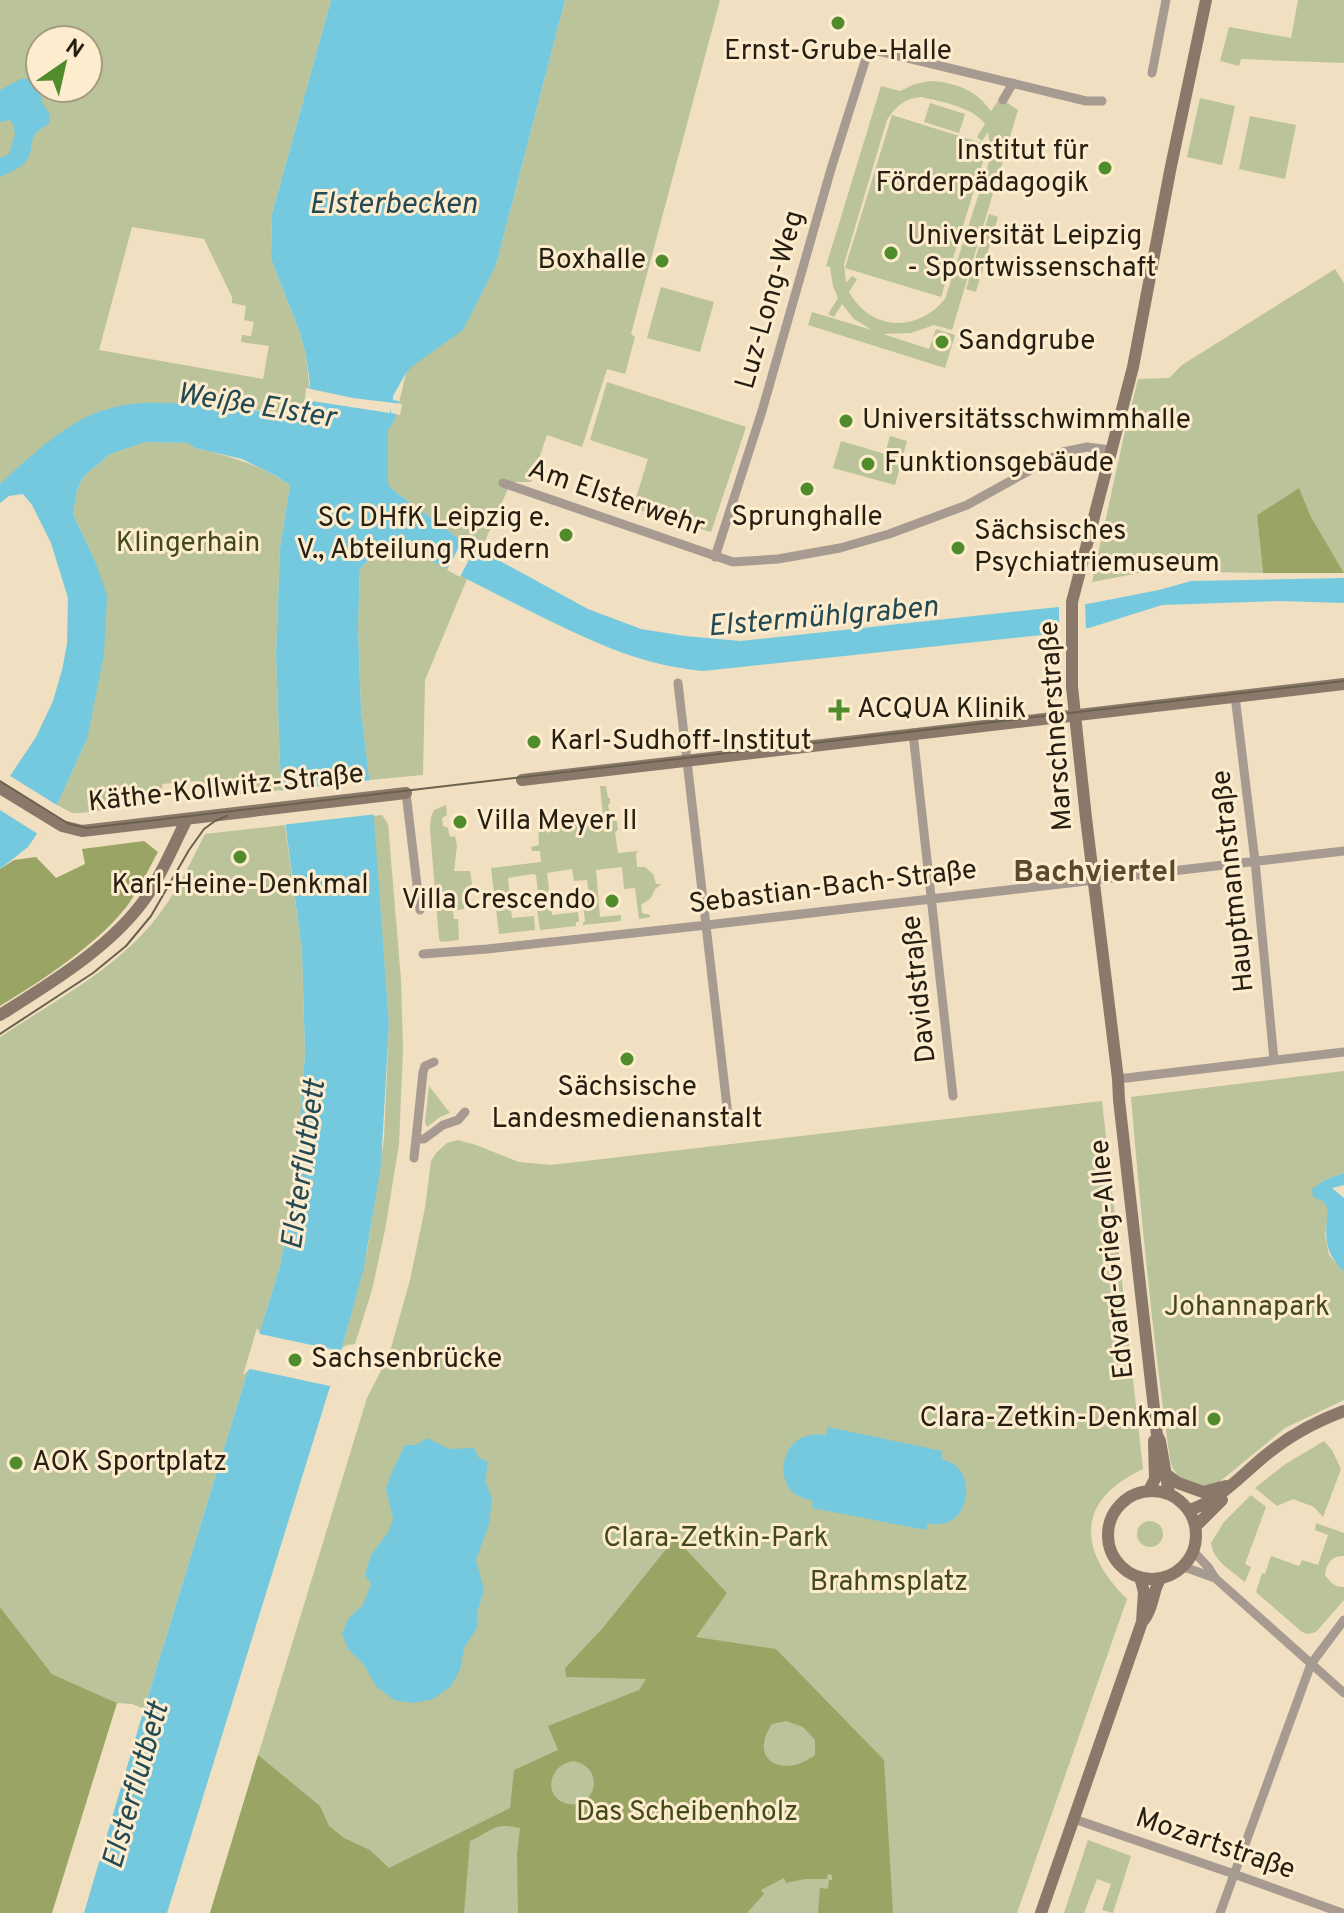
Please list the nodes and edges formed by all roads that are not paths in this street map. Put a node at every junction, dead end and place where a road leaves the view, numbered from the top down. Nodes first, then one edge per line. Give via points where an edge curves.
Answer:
1 (1166, 0) edge
2 (1206, 0) edge
3 (1152, 73) dead end
4 (1013, 83) junction
5 (1003, 100) dead end
6 (1102, 101) dead end
7 (1111, 450) junction
8 (503, 483) dead end
9 (715, 557) junction
10 (678, 683) dead end
11 (1344, 684) edge
12 (1235, 696) junction
13 (1075, 715) junction
14 (913, 733) junction
15 (686, 760) junction
16 (522, 780) dead end
17 (0, 788) edge
18 (406, 793) joint
19 (187, 819) junction
20 (1344, 851) edge
21 (1255, 861) junction
22 (1094, 881) junction
23 (932, 898) junction
24 (420, 910) dead end
25 (707, 925) junction
26 (423, 954) dead end
27 (0, 1015) edge
28 (1344, 1052) edge
29 (1274, 1060) junction
30 (434, 1062) dead end
31 (1118, 1079) junction
32 (953, 1096) dead end
33 (465, 1112) dead end
34 (729, 1124) dead end
35 (417, 1139) junction
36 (414, 1158) dead end
37 (1344, 1411) edge
38 (1157, 1435) junction
39 (1166, 1474) junction
40 (1233, 1486) junction
41 (1149, 1490) junction
42 (1169, 1493) junction
43 (1189, 1510) junction
44 (1196, 1526) junction
45 (1193, 1551) junction
46 (1181, 1568) junction
47 (1140, 1577) junction
48 (1161, 1578) junction
49 (1215, 1578) junction
50 (1344, 1620) edge
51 (1142, 1622) junction
52 (1311, 1664) junction
53 (1344, 1693) edge
54 (1074, 1819) junction
55 (1234, 1874) junction
56 (1041, 1913) edge
57 (1220, 1913) edge
58 (1342, 1913) edge

1 - 3 street
2 - 7 main road, Marschnerstraße via 1133,367
4 - 5 street
4 - 6 street
4 - 9 street, Luz-Long-Weg via 874,50 867,55
7 - 9 street, Am Elsterwehr via 1063,452 967,505 840,548 778,559 733,562
7 - 13 main road, Marschnerstraße via 1072,602
8 - 9 street, Am Elsterwehr
10 - 15 street
11 - 12 main road
12 - 13 main road
12 - 21 street, Hauptmannstraße
13 - 14 main road
13 - 22 main road, Marschnerstraße
14 - 15 main road
14 - 23 street, Davidstraße
15 - 16 main road
15 - 25 street
17 - 19 main road, Käthe-Kollwitz-Straße via 68,829
18 - 19 main road, Käthe-Kollwitz-Straße
18 - 24 street
19 - 27 main road via 154,885 128,920 96,950
20 - 21 street, Sebastian-Bach-Straße
21 - 22 street, Sebastian-Bach-Straße
21 - 29 street, Hauptmannstraße
22 - 23 street, Sebastian-Bach-Straße
22 - 31 main road, Marschnerstraße
23 - 25 street, Sebastian-Bach-Straße
23 - 32 street, Davidstraße
25 - 26 street, Sebastian-Bach-Straße
25 - 34 street
28 - 29 street
29 - 31 street
30 - 35 street via 423,1072
31 - 38 main road, Edvard-Grieg-Allee
33 - 35 street
35 - 36 street
37 - 40 main road via 1274,1448
38 - 39 main road, Edvard-Grieg-Allee
38 - 41 main road, Edvard-Grieg-Allee via 1155,1479
39 - 40 main road via 1203,1492
39 - 42 main road, Edvard-Grieg-Allee
40 - 43 main road
40 - 44 main road
41 - 42 main road
41 - 47 main road via 1120,1503 1107,1535 1115,1559
42 - 43 main road
43 - 44 main road
44 - 45 main road
45 - 46 main road
45 - 49 street
46 - 48 main road
46 - 49 street
47 - 48 main road
47 - 51 main road
48 - 51 main road
49 - 52 street
50 - 52 street
51 - 54 main road
52 - 53 street
52 - 55 street
54 - 55 street, Mozartstraße
54 - 56 main road
55 - 57 street
55 - 58 street, Mozartstraße

